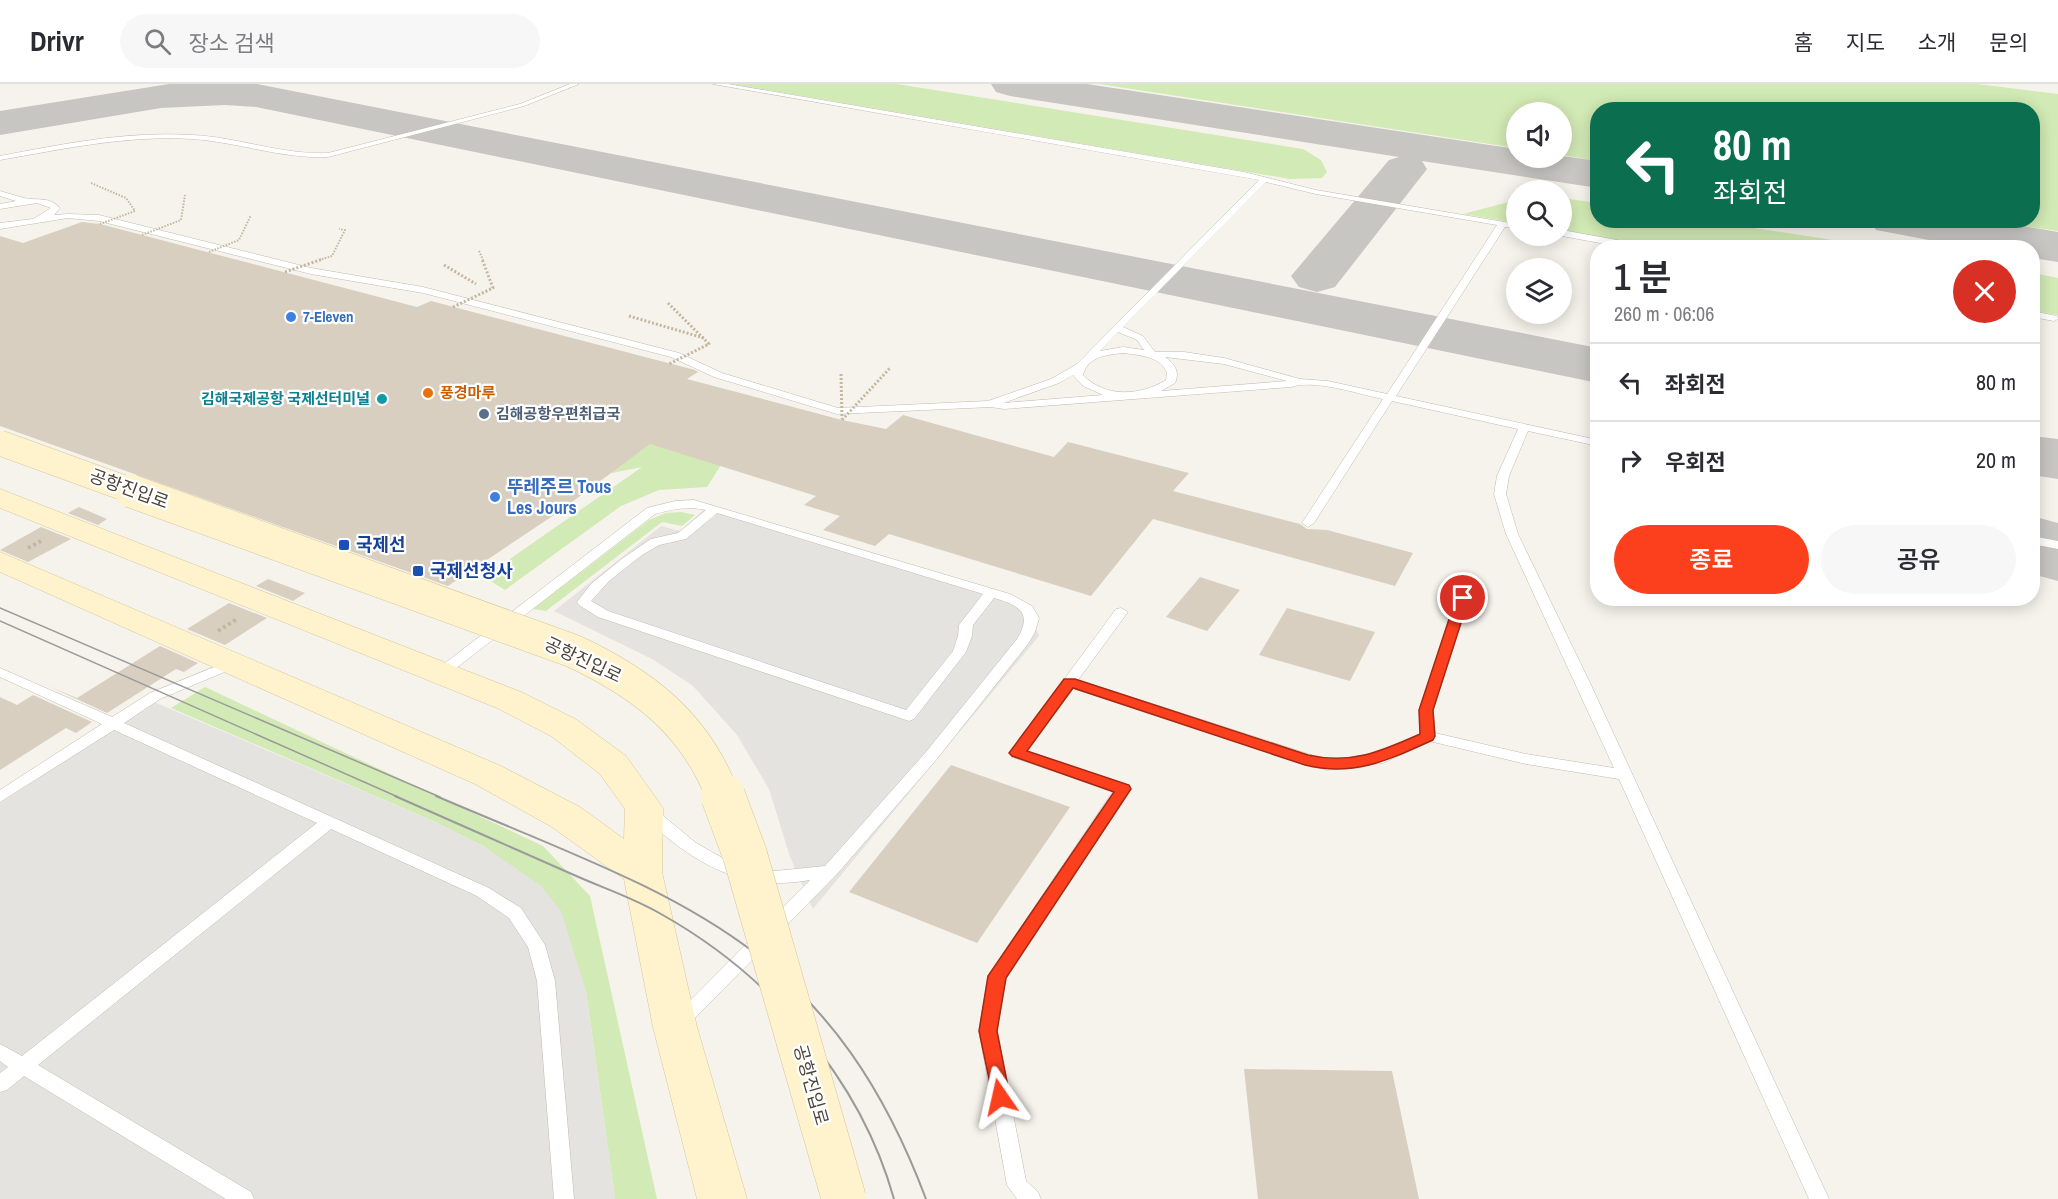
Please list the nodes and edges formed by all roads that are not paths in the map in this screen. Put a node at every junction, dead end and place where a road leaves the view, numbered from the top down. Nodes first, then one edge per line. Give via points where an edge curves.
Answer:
1 (576, 84) edge
2 (716, 84) edge
3 (0, 158) edge
4 (1263, 181) junction
5 (0, 193) edge
6 (27, 202) junction
7 (0, 207) edge
8 (56, 208) junction
9 (68, 216) junction
10 (37, 220) junction
11 (25, 223) junction
12 (1503, 223) junction
13 (1506, 224) edge
14 (0, 226) edge
15 (0, 231) edge
16 (1572, 235) edge
17 (1600, 240) edge
18 (2040, 315) edge
19 (2054, 318) dead end
20 (1118, 328) junction
21 (1152, 355) junction
22 (1082, 364) junction
23 (1296, 381) junction
24 (1136, 394) junction
25 (1390, 398) junction
26 (991, 404) junction
27 (1524, 427) junction
28 (1590, 441) edge
29 (0, 443) edge
30 (0, 498) edge
31 (714, 509) junction
32 (1308, 523) dead end
33 (2040, 542) edge
34 (2058, 545) edge
35 (0, 561) edge
36 (991, 593) junction
37 (1463, 598) dead end
38 (1121, 612) dead end
39 (226, 647) junction
40 (0, 672) edge
41 (441, 673) junction
42 (1070, 682) junction
43 (112, 723) junction
44 (1428, 736) junction
45 (1625, 774) junction
46 (0, 797) edge
47 (644, 808) junction
48 (329, 822) junction
49 (831, 870) junction
50 (642, 872) junction
51 (675, 1027) junction
52 (0, 1052) edge
53 (23, 1066) junction
54 (0, 1084) edge
55 (244, 1199) edge
56 (564, 1199) edge
57 (722, 1199) edge
58 (844, 1199) edge
59 (1031, 1199) edge
60 (1819, 1199) edge

1 - 3 lane via 513,108 328,156 224,140 166,136 107,140
2 - 4 lane via 1244,174
4 - 12 lane
4 - 20 lane
5 - 6 lane
6 - 7 lane
6 - 8 lane via 48,202
8 - 9 lane
8 - 10 lane
9 - 10 lane
9 - 26 lane via 99,218 320,273 423,290 675,355 718,375 837,411
10 - 11 lane
11 - 14 lane
11 - 15 lane
12 - 13 lane
12 - 25 lane
16 - 17 lane
18 - 19 lane
20 - 21 lane via 1140,338
20 - 22 lane
21 - 22 lane via 1108,352
21 - 23 lane via 1192,357
21 - 24 lane via 1171,367 1171,381 1151,392
22 - 24 lane via 1078,375 1092,388 1121,395
22 - 26 lane via 1055,381
23 - 24 lane
23 - 25 lane
24 - 26 lane
25 - 27 lane
25 - 32 lane
27 - 28 lane
27 - 45 lane via 1503,476 1502,507
29 - 58 main road, 공항진입로, bridge via 573,651 652,697 688,732 719,786 745,855
30 - 41 main road
31 - 36 lane
31 - 36 lane via 684,535 655,543 617,570 590,591 584,602 603,614 909,716 960,652 966,625
31 - 41 lane via 685,504 651,511
33 - 34 lane
35 - 39 main road
36 - 49 lane via 1024,606 1033,616 1034,625 957,725
37 - 44 lane via 1426,710
38 - 42 lane
39 - 43 lane via 173,687
39 - 50 main road via 566,817
40 - 43 lane
41 - 47 main road via 509,700 564,728 613,765
42 - 44 lane via 1327,765 1378,759
42 - 59 lane via 1017,753 1123,789 997,976 988,1031 1017,1185
43 - 46 lane
43 - 48 lane
44 - 45 lane via 1566,768
45 - 60 lane
47 - 49 lane via 704,859 734,871 774,879
47 - 50 main road
48 - 53 lane
48 - 56 lane via 483,892 515,913 536,945 546,981
49 - 51 lane
50 - 51 main road
51 - 57 main road
52 - 53 lane
53 - 54 lane
53 - 55 lane

